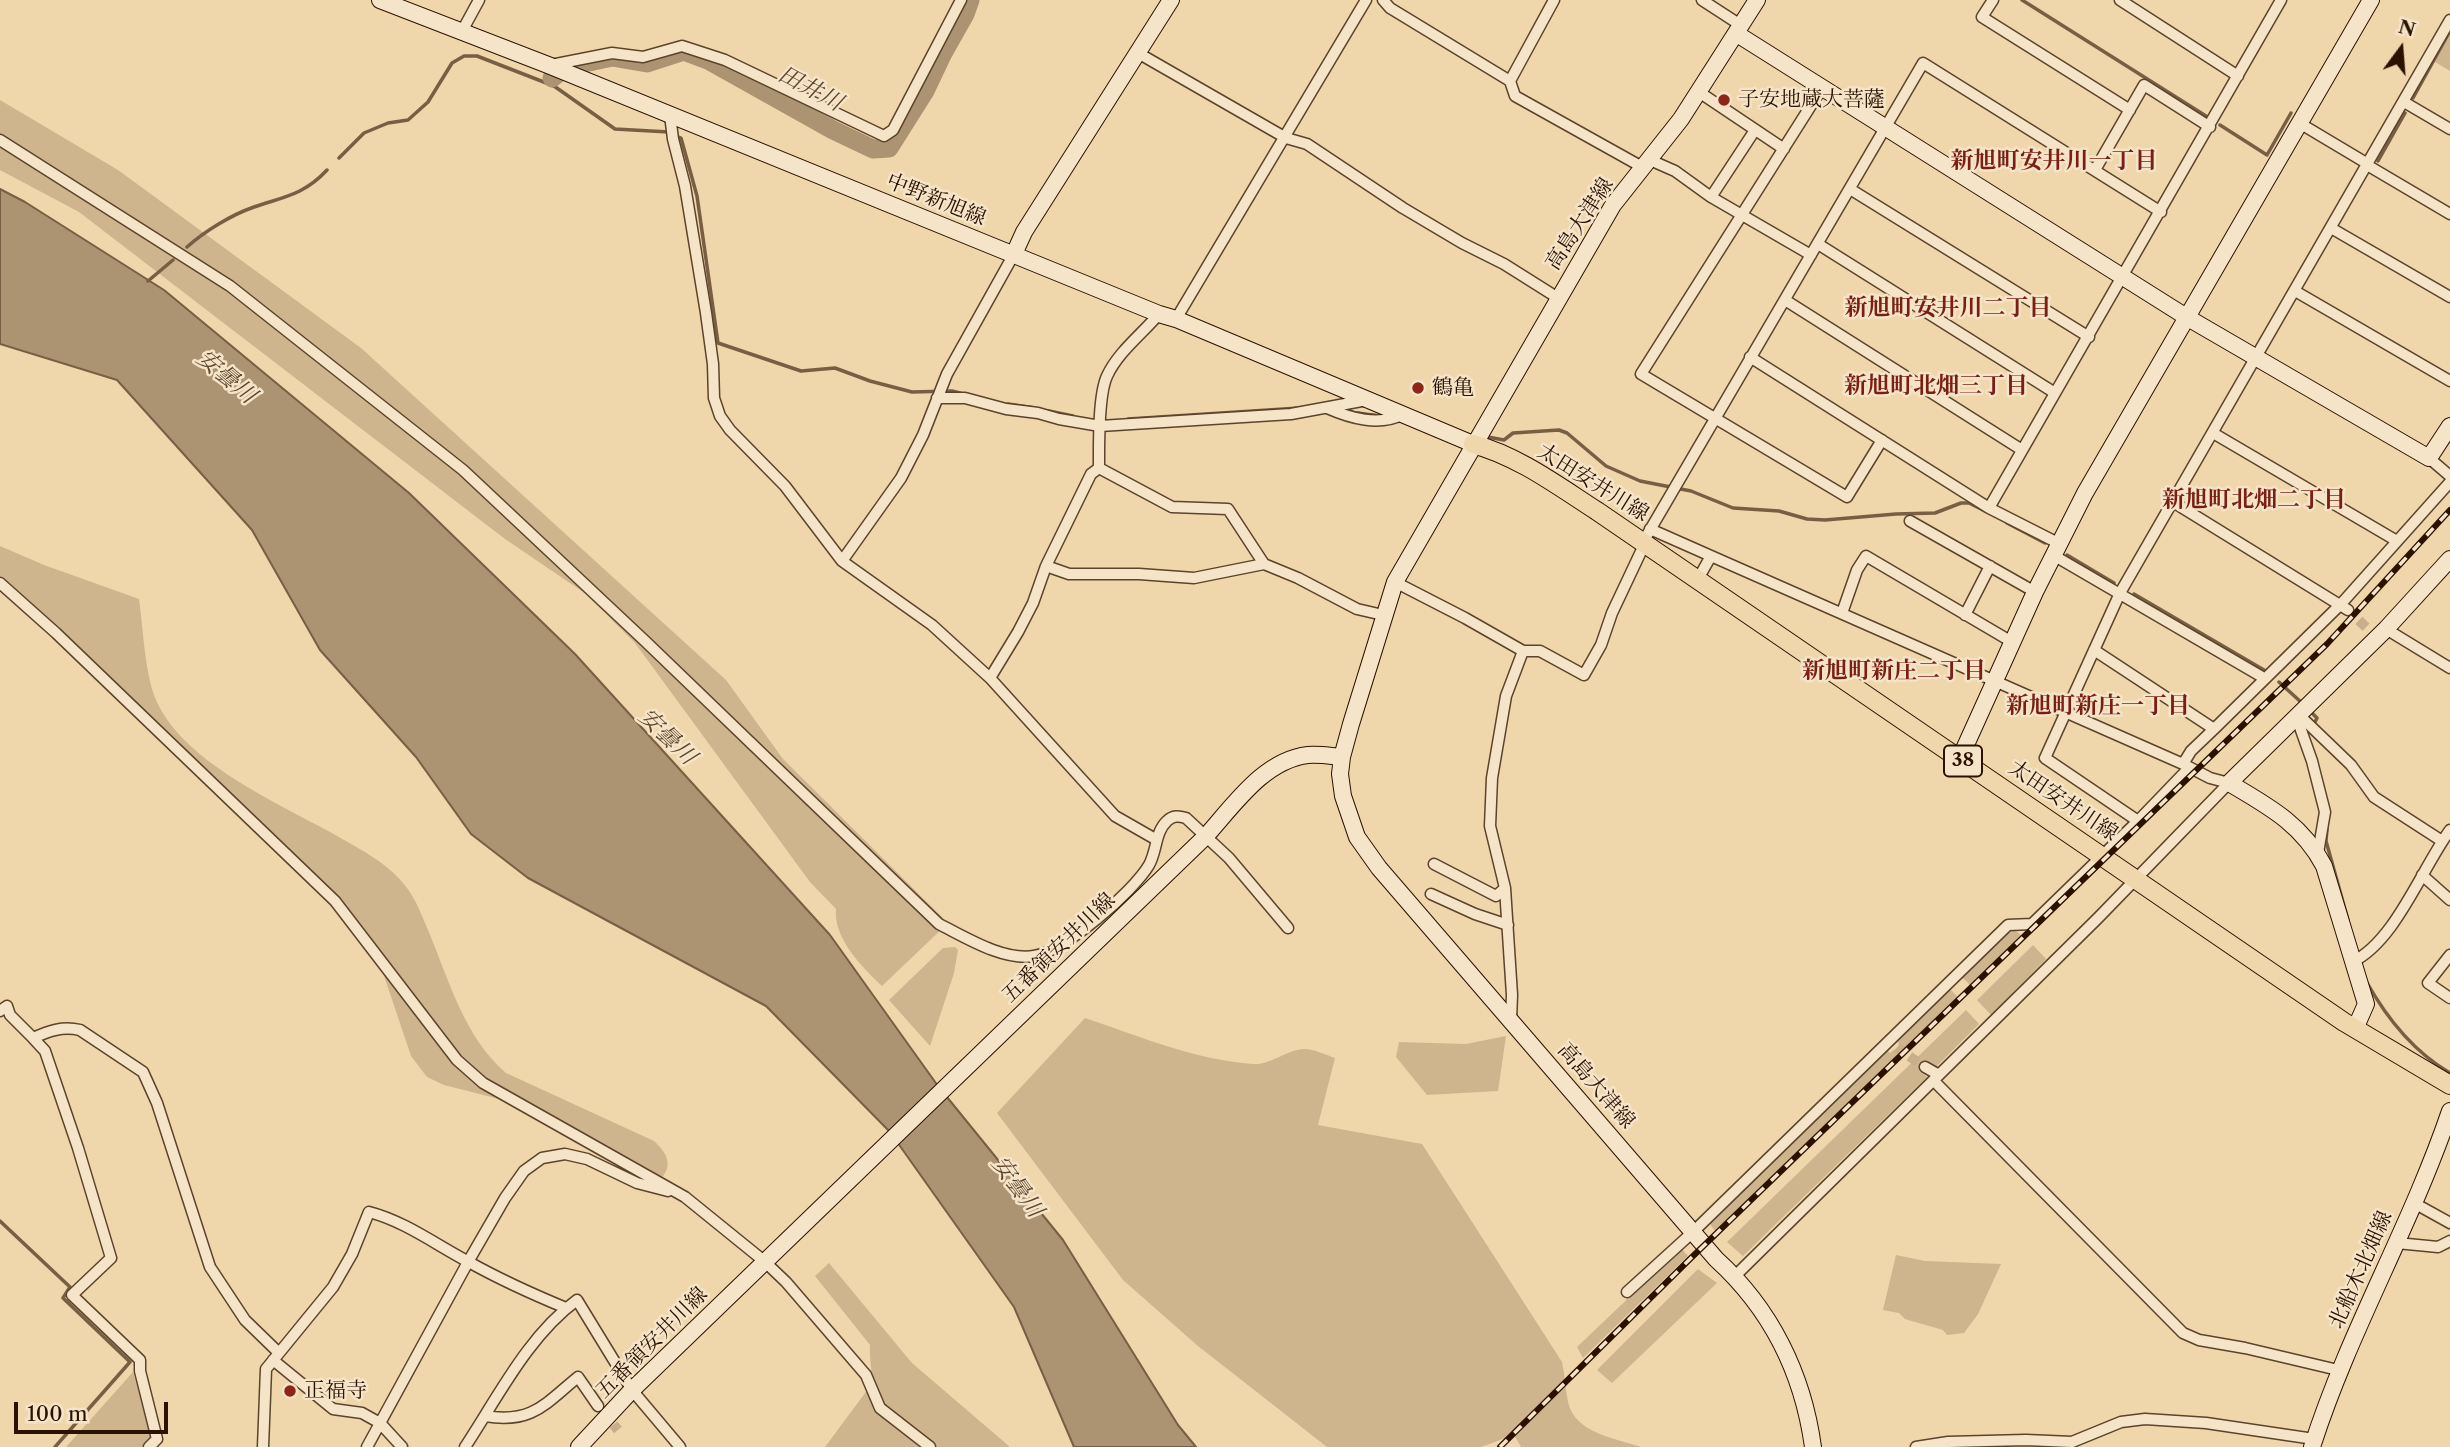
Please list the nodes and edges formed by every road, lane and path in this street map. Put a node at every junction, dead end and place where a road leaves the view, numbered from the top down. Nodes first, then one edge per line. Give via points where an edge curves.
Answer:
1 (380, 0) edge
2 (479, 0) edge
3 (961, 0) edge
4 (1171, 0) edge
5 (1366, 0) edge
6 (1383, 0) edge
7 (1553, 0) edge
8 (1702, 0) edge
9 (1757, 0) edge
10 (1993, 0) edge
11 (2120, 0) edge
12 (2281, 0) edge
13 (2371, 0) edge
14 (2450, 20) edge
15 (1739, 30) junction
16 (461, 33) junction
17 (1138, 53) junction
18 (548, 65) junction
19 (2238, 76) junction
20 (1510, 81) junction
21 (1822, 88) junction
22 (1699, 92) junction
23 (2404, 103) junction
24 (2130, 110) junction
25 (670, 115) junction
26 (2301, 124) junction
27 (2210, 127) junction
28 (1886, 128) junction
29 (2450, 129) edge
30 (1755, 130) junction
31 (1286, 138) junction
32 (0, 140) edge
33 (1784, 149) junction
34 (1647, 164) junction
35 (2368, 165) junction
36 (2095, 170) junction
37 (1850, 189) junction
38 (1711, 197) junction
39 (2161, 212) junction
40 (2450, 214) edge
41 (1742, 215) junction
42 (2331, 228) junction
43 (1818, 244) junction
44 (1014, 254) junction
45 (1811, 255) junction
46 (2123, 277) junction
47 (2295, 291) junction
48 (1558, 298) junction
49 (2450, 298) edge
50 (1785, 300) junction
51 (1158, 314) junction
52 (2188, 318) junction
53 (1176, 319) junction
54 (2088, 337) junction
55 (1750, 357) junction
56 (2256, 357) junction
57 (2450, 381) edge
58 (2055, 393) junction
59 (937, 398) junction
60 (1369, 400) junction
61 (1327, 408) junction
62 (1403, 414) junction
63 (1714, 418) junction
64 (1100, 426) junction
65 (2450, 426) edge
66 (2213, 433) junction
67 (1882, 440) junction
68 (1473, 444) junction
69 (2022, 450) junction
70 (2429, 458) junction
71 (1099, 468) junction
72 (2450, 475) edge
73 (2450, 482) edge
74 (2173, 502) junction
75 (1989, 508) junction
76 (1910, 521) dead end
77 (1646, 538) junction
78 (2398, 541) junction
79 (2056, 549) junction
80 (1711, 556) junction
81 (842, 561) junction
82 (1264, 564) junction
83 (2448, 565) edge
84 (1046, 566) junction
85 (1990, 566) junction
86 (1698, 579) junction
87 (1395, 582) junction
88 (0, 583) edge
89 (2035, 592) junction
90 (2120, 593) junction
91 (2344, 607) junction
92 (1842, 613) junction
93 (1383, 615) junction
94 (1965, 615) junction
95 (2377, 632) junction
96 (2012, 642) junction
97 (2094, 650) junction
98 (1523, 651) junction
99 (2450, 668) edge
100 (990, 678) junction
101 (2264, 678) junction
102 (1995, 679) junction
103 (2066, 712) junction
104 (2297, 715) junction
105 (2214, 729) junction
106 (1342, 757) junction
107 (1959, 758) junction
108 (2186, 766) junction
109 (2229, 783) junction
110 (2138, 821) junction
111 (2450, 830) edge
112 (1206, 836) junction
113 (1157, 839) junction
114 (2442, 841) junction
115 (2318, 853) junction
116 (2104, 856) junction
117 (1434, 864) dead end
118 (2422, 876) junction
119 (2136, 878) junction
120 (1505, 888) junction
121 (1431, 894) dead end
122 (2450, 900) edge
123 (1508, 925) junction
124 (1288, 928) dead end
125 (2450, 955) edge
126 (2352, 962) junction
127 (2450, 998) edge
128 (0, 1010) edge
129 (1511, 1020) junction
130 (2355, 1029) junction
131 (33, 1038) junction
132 (1925, 1066) tunnel mouth
133 (1936, 1078) junction
134 (2450, 1085) edge
135 (2450, 1111) edge
136 (676, 1192) junction
137 (2413, 1203) junction
138 (2450, 1223) edge
139 (1693, 1231) junction
140 (2450, 1241) edge
141 (2397, 1243) junction
142 (468, 1262) junction
143 (764, 1262) junction
144 (1735, 1276) junction
145 (1627, 1292) dead end
146 (566, 1308) junction
147 (276, 1357) junction
148 (2338, 1370) junction
149 (632, 1390) junction
150 (598, 1406) tunnel mouth
151 (485, 1416) junction
152 (380, 1423) junction
153 (2313, 1443) edge
154 (149, 1447) edge
155 (263, 1447) edge
156 (367, 1447) edge
157 (402, 1447) edge
158 (465, 1447) edge
159 (579, 1447) edge
160 (680, 1447) edge
161 (930, 1447) edge
162 (1813, 1447) edge
163 (1916, 1447) edge

1 - 16 main road, 中野新旭線
2 - 16 street
3 - 18 street via 893,130 884,136 725,60 682,46 643,57 612,53
4 - 17 main road
5 - 31 street
6 - 20 street
7 - 20 street
8 - 15 street
9 - 15 main road, 高島大津線
10 - 24 street via 1982,17
11 - 19 street
12 - 19 street
13 - 26 main road
14 - 23 street
15 - 21 main road
15 - 22 main road, 高島大津線
16 - 18 main road, 中野新旭線
17 - 31 street
17 - 44 main road
18 - 25 main road, 中野新旭線
19 - 27 street
20 - 34 street via 1516,96
21 - 28 main road
21 - 33 street
22 - 30 street
22 - 34 main road, 高島大津線
23 - 29 street
23 - 35 street
24 - 27 street via 2144,85
24 - 36 street
25 - 44 main road, 中野新旭線
25 - 81 street via 696,249 719,416 785,486
26 - 35 street
26 - 52 main road
27 - 39 street
28 - 36 street via 1923,63
28 - 37 street
28 - 46 main road
30 - 33 street
30 - 38 street
31 - 48 street via 1307,144 1403,208
31 - 53 street
32 - 113 street via 230,286 463,470 939,924 993,951 1034,956 1089,926 1135,883 1150,863
33 - 41 street
34 - 38 street via 1675,171
34 - 48 main road, 高島大津線 via 1613,205
35 - 40 street
35 - 42 street
36 - 39 street
37 - 43 street
37 - 54 street
38 - 41 street
39 - 46 street
41 - 45 street
41 - 63 street via 1641,374
42 - 47 street
42 - 49 street
43 - 45 street
43 - 58 street
44 - 51 main road, 中野新旭線
44 - 59 street
45 - 50 street
46 - 52 main road
46 - 54 street
47 - 56 street
47 - 57 street
48 - 68 main road, 高島大津線
50 - 55 street
50 - 69 street
51 - 53 main road, 中野新旭線
51 - 64 street via 1106,378
52 - 56 main road
52 - 79 main road
53 - 60 main road, 中野新旭線
54 - 58 street
55 - 63 street
55 - 67 street
56 - 66 street
56 - 70 main road
58 - 69 street
59 - 64 street via 965,398
59 - 81 street via 901,478
60 - 61 street
60 - 62 main road, 中野新旭線
61 - 62 street via 1358,419 1392,420
61 - 64 street
62 - 68 main road, 中野新旭線
63 - 67 street via 1847,497
63 - 77 street
64 - 71 street
65 - 70 main road
66 - 74 street
66 - 78 street
67 - 75 street
68 - 77 main road, 太田安井川線 / 38 via 1542,475
68 - 87 main road
69 - 75 street
70 - 72 street
71 - 82 street via 1172,507 1228,509
71 - 84 street via 1091,474
73 - 78 street
74 - 90 street
74 - 91 street
75 - 79 street
76 - 85 street
77 - 80 street
77 - 86 main road, 太田安井川線 / 38
77 - 98 street via 1584,675 1540,651
78 - 91 street
79 - 89 main road
79 - 90 street
80 - 86 street
80 - 92 street
81 - 100 street via 932,625
82 - 84 street via 1194,578 1069,574
82 - 93 street via 1357,609
83 - 95 main road
84 - 100 street via 1033,604
85 - 89 street
85 - 94 street
86 - 107 main road, 太田安井川線 / 38
87 - 93 main road
87 - 98 street
88 - 136 street via 335,901 457,1060 483,1083
89 - 96 main road
90 - 97 street
90 - 101 street
91 - 101 street
92 - 94 street via 1866,556
92 - 102 street
93 - 106 main road
94 - 96 street
95 - 99 street
95 - 104 main road
96 - 102 main road
97 - 103 street
97 - 105 street
98 - 120 street via 1506,696 1492,778 1490,825
100 - 113 street via 1115,816
101 - 105 street
102 - 103 street
102 - 107 main road
103 - 108 street
103 - 110 street via 2045,758
104 - 109 main road
104 - 114 street via 2351,765 2374,797
104 - 115 street via 2325,813
105 - 108 street via 2191,751
106 - 112 main road, 五番領安井川線 via 1308,755 1281,763 1256,781
106 - 129 main road, 高島大津線 via 1343,796 1357,837
107 - 116 main road, 太田安井川線 / 38
108 - 109 street
108 - 110 street
109 - 115 main road via 2278,811
109 - 119 street
110 - 116 street
111 - 114 street
112 - 113 street via 1178,815 1169,818
112 - 124 street
112 - 143 main road, 五番領安井川線
114 - 118 street
115 - 126 main road
116 - 119 main road, 太田安井川線 / 38
116 - 139 street via 2032,924 2008,925 1893,1044
117 - 120 street via 1496,895
118 - 122 street
118 - 126 street via 2392,926 2363,957
119 - 130 main road, 太田安井川線 / 38
119 - 133 street
120 - 123 street
121 - 123 street
123 - 129 street
125 - 127 street via 2428,983
126 - 130 main road via 2366,1004
128 - 131 street via 6,1006
129 - 139 main road, 高島大津線
130 - 134 main road, 太田安井川線 / 38
131 - 147 street via 54,1029 80,1030 143,1072 210,1267
131 - 154 street via 45,1051 111,1258 72,1295 140,1360 157,1439
132 - 133 street
133 - 144 street
133 - 148 street via 2183,1334
135 - 137 main road, 北船木北畑線
136 - 142 street via 637,1183 587,1159 565,1154 542,1158 524,1171
136 - 143 street
137 - 138 street
137 - 141 main road, 北船木北畑線
139 - 144 main road, 高島大津線
139 - 145 street
140 - 141 street via 2438,1247
141 - 148 main road, 北船木北畑線
142 - 146 street
142 - 147 street via 388,1217 369,1212 333,1287
142 - 152 street
143 - 149 main road, 五番領安井川線
143 - 161 street via 866,1375 880,1408
144 - 162 main road, 高島大津線 via 1774,1328 1793,1367 1805,1400
146 - 149 street via 577,1300
146 - 151 street via 536,1338
147 - 152 street via 333,1409 362,1413
147 - 155 street via 266,1369
148 - 153 main road, 北船木北畑線
149 - 159 main road, 五番領安井川線
149 - 160 street
150 - 151 street via 578,1377 533,1414 503,1419
151 - 158 street
152 - 156 street
152 - 157 street
153 - 163 street via 2206,1423 2145,1419 2121,1422 2072,1442

